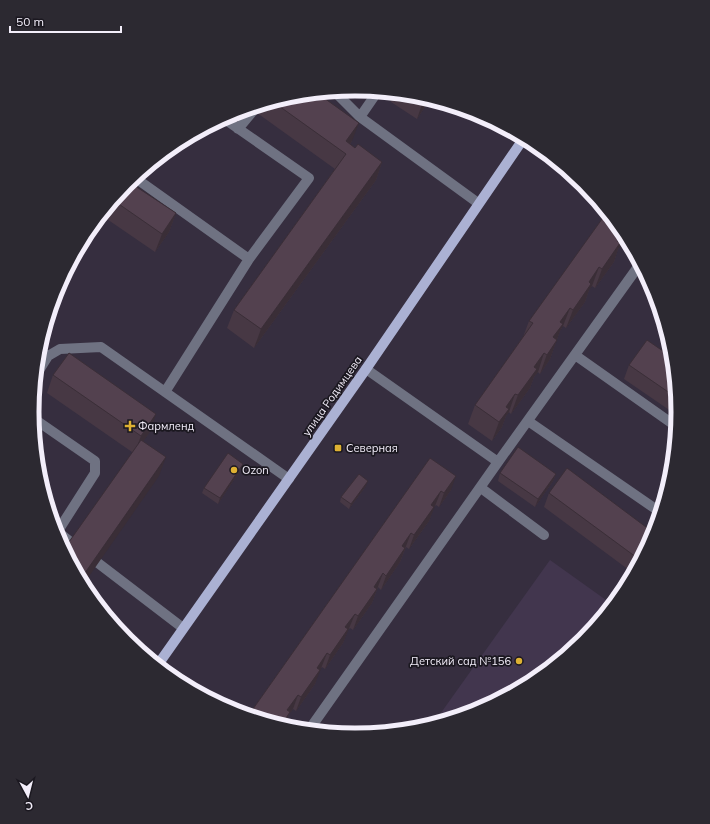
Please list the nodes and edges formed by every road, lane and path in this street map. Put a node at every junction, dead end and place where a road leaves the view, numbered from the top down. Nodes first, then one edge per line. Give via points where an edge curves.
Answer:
1 (340, 97) edge
2 (374, 97) edge
3 (251, 114) edge
4 (360, 117) junction
5 (229, 122) edge
6 (238, 129) junction
7 (521, 143) edge
8 (140, 181) edge
9 (478, 203) junction
10 (249, 259) junction
11 (636, 269) edge
12 (44, 354) edge
13 (575, 355) junction
14 (48, 356) junction
15 (43, 364) edge
16 (366, 369) junction
17 (165, 392) junction
18 (528, 421) junction
19 (671, 422) edge
20 (40, 423) edge
21 (498, 462) junction
22 (289, 478) junction
23 (480, 488) junction
24 (656, 509) edge
25 (61, 527) edge
26 (544, 535) dead end
27 (66, 539) edge
28 (73, 544) edge
29 (98, 563) edge
30 (184, 628) junction
31 (161, 661) edge
32 (313, 725) edge

1 - 4 lane
2 - 4 lane
3 - 6 lane
4 - 9 lane
5 - 6 lane
6 - 10 lane via 309,178
7 - 9 main road, улица Родимцева
8 - 10 lane
9 - 16 main road, улица Родимцева
10 - 17 lane
11 - 13 lane
12 - 14 lane
13 - 18 lane
13 - 19 lane
14 - 15 lane
14 - 17 lane via 60,349 100,347
16 - 21 lane
16 - 22 main road, улица Родимцева
17 - 22 lane
18 - 21 lane
18 - 24 lane
20 - 25 lane via 95,461 95,473
21 - 23 lane
22 - 30 main road, улица Родимцева
23 - 26 lane
23 - 32 lane
27 - 28 lane
29 - 30 lane
30 - 31 main road, улица Родимцева

